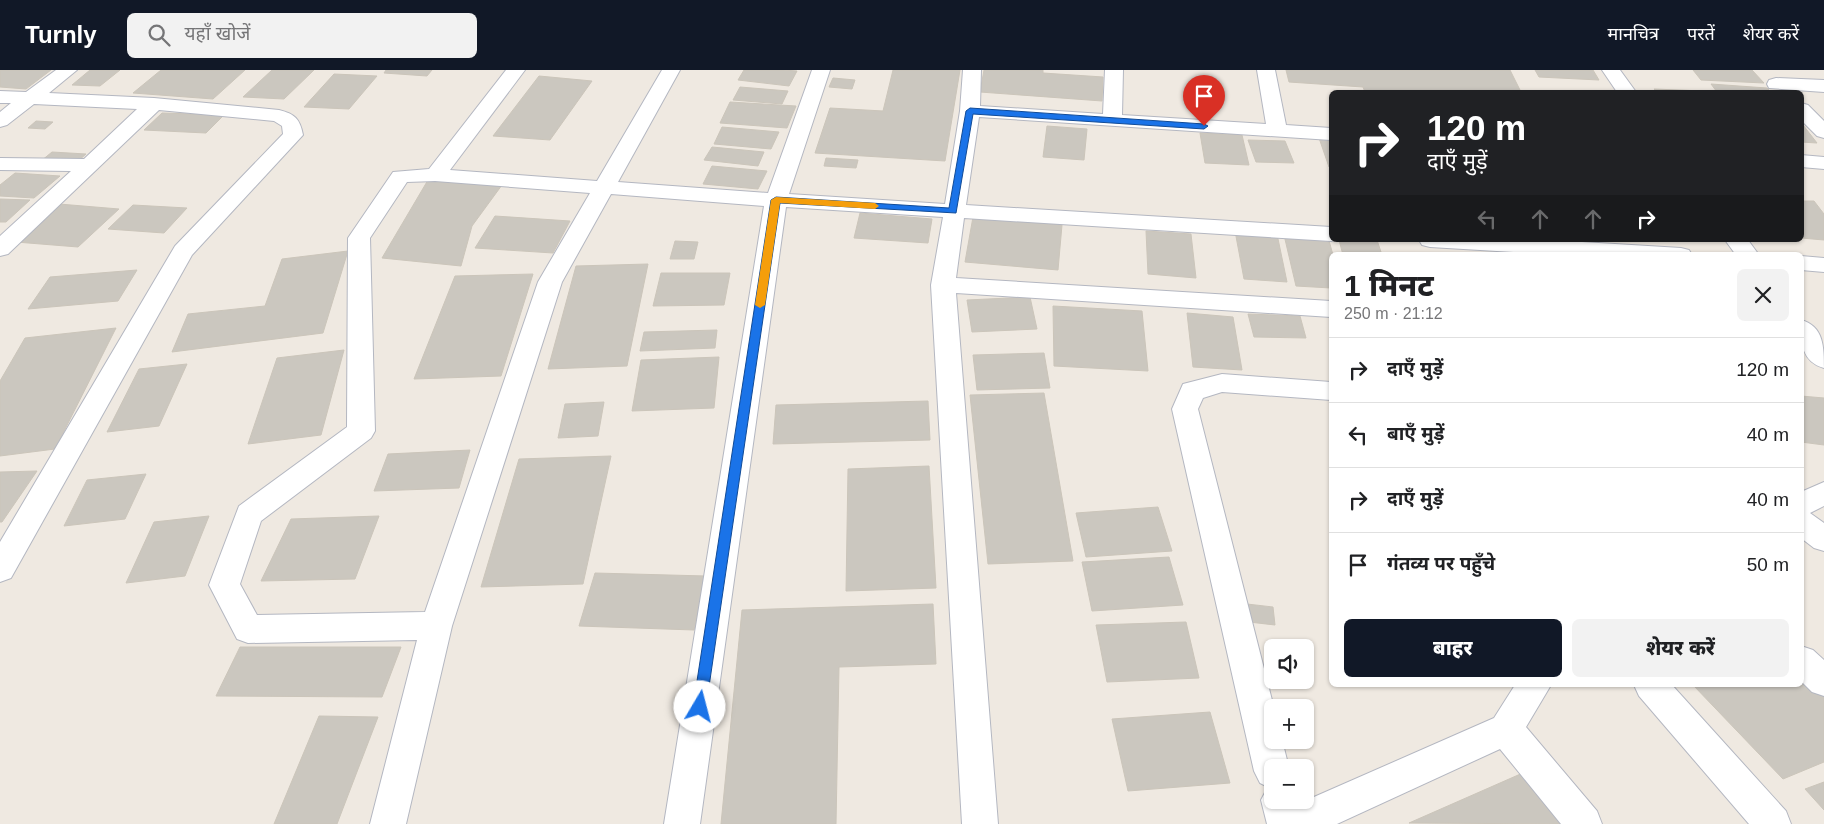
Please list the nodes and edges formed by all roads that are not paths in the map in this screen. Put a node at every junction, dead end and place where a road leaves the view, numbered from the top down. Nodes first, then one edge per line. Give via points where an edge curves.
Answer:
1 (68, 70) edge
2 (516, 70) edge
3 (671, 70) edge
4 (821, 70) edge
5 (972, 70) edge
6 (1114, 70) edge
7 (1266, 70) edge
8 (1611, 70) edge
9 (1775, 82) edge
10 (1824, 86) edge
11 (1625, 90) edge
12 (0, 97) edge
13 (30, 98) junction
14 (154, 104) junction
15 (970, 111) junction
16 (1804, 112) edge
17 (0, 121) edge
18 (1112, 121) junction
19 (1277, 130) junction
20 (1824, 132) edge
21 (1329, 134) edge
22 (1804, 161) edge
23 (1824, 163) edge
24 (0, 164) edge
25 (91, 165) junction
26 (435, 175) junction
27 (605, 187) junction
28 (776, 200) junction
29 (953, 211) junction
30 (1329, 234) edge
31 (1459, 242) edge
32 (1738, 242) edge
33 (0, 249) edge
34 (1607, 252) edge
35 (1746, 252) edge
36 (1804, 263) edge
37 (1824, 265) edge
38 (943, 285) junction
39 (1329, 312) edge
40 (1329, 391) edge
41 (1824, 493) edge
42 (1804, 503) edge
43 (1804, 524) edge
44 (1824, 539) edge
45 (0, 570) edge
46 (436, 626) junction
47 (1804, 663) edge
48 (1824, 681) edge
49 (1533, 687) edge
50 (1653, 687) edge
51 (1506, 729) junction
52 (1269, 759) edge
53 (1281, 809) edge
54 (388, 824) edge
55 (682, 824) edge
56 (980, 824) edge
57 (1285, 824) edge
58 (1296, 824) edge
59 (1584, 824) edge
60 (1773, 824) edge

1 - 13 street
2 - 26 street
3 - 27 street
4 - 28 street
5 - 15 street
6 - 18 street
7 - 19 street
8 - 11 street
9 - 10 street
12 - 13 street
13 - 14 street
13 - 17 street
14 - 25 street
14 - 45 street via 279,116 291,124 293,135 183,251
15 - 18 street
15 - 29 street
16 - 20 street
18 - 19 street
19 - 21 street
22 - 23 street
24 - 25 street
25 - 33 street
26 - 27 street
26 - 46 street via 400,176 359,238 361,431 248,514 224,585 248,628
27 - 28 street
27 - 46 street via 550,282
28 - 29 street
28 - 55 street
29 - 30 street
29 - 38 street
31 - 34 street
32 - 35 street
36 - 37 street
38 - 39 street
38 - 56 street
40 - 52 street via 1222,383 1192,391 1185,409
41 - 42 street
43 - 44 street
46 - 54 street
47 - 48 street
49 - 51 street
50 - 60 street
51 - 58 street
51 - 59 street
53 - 57 street

